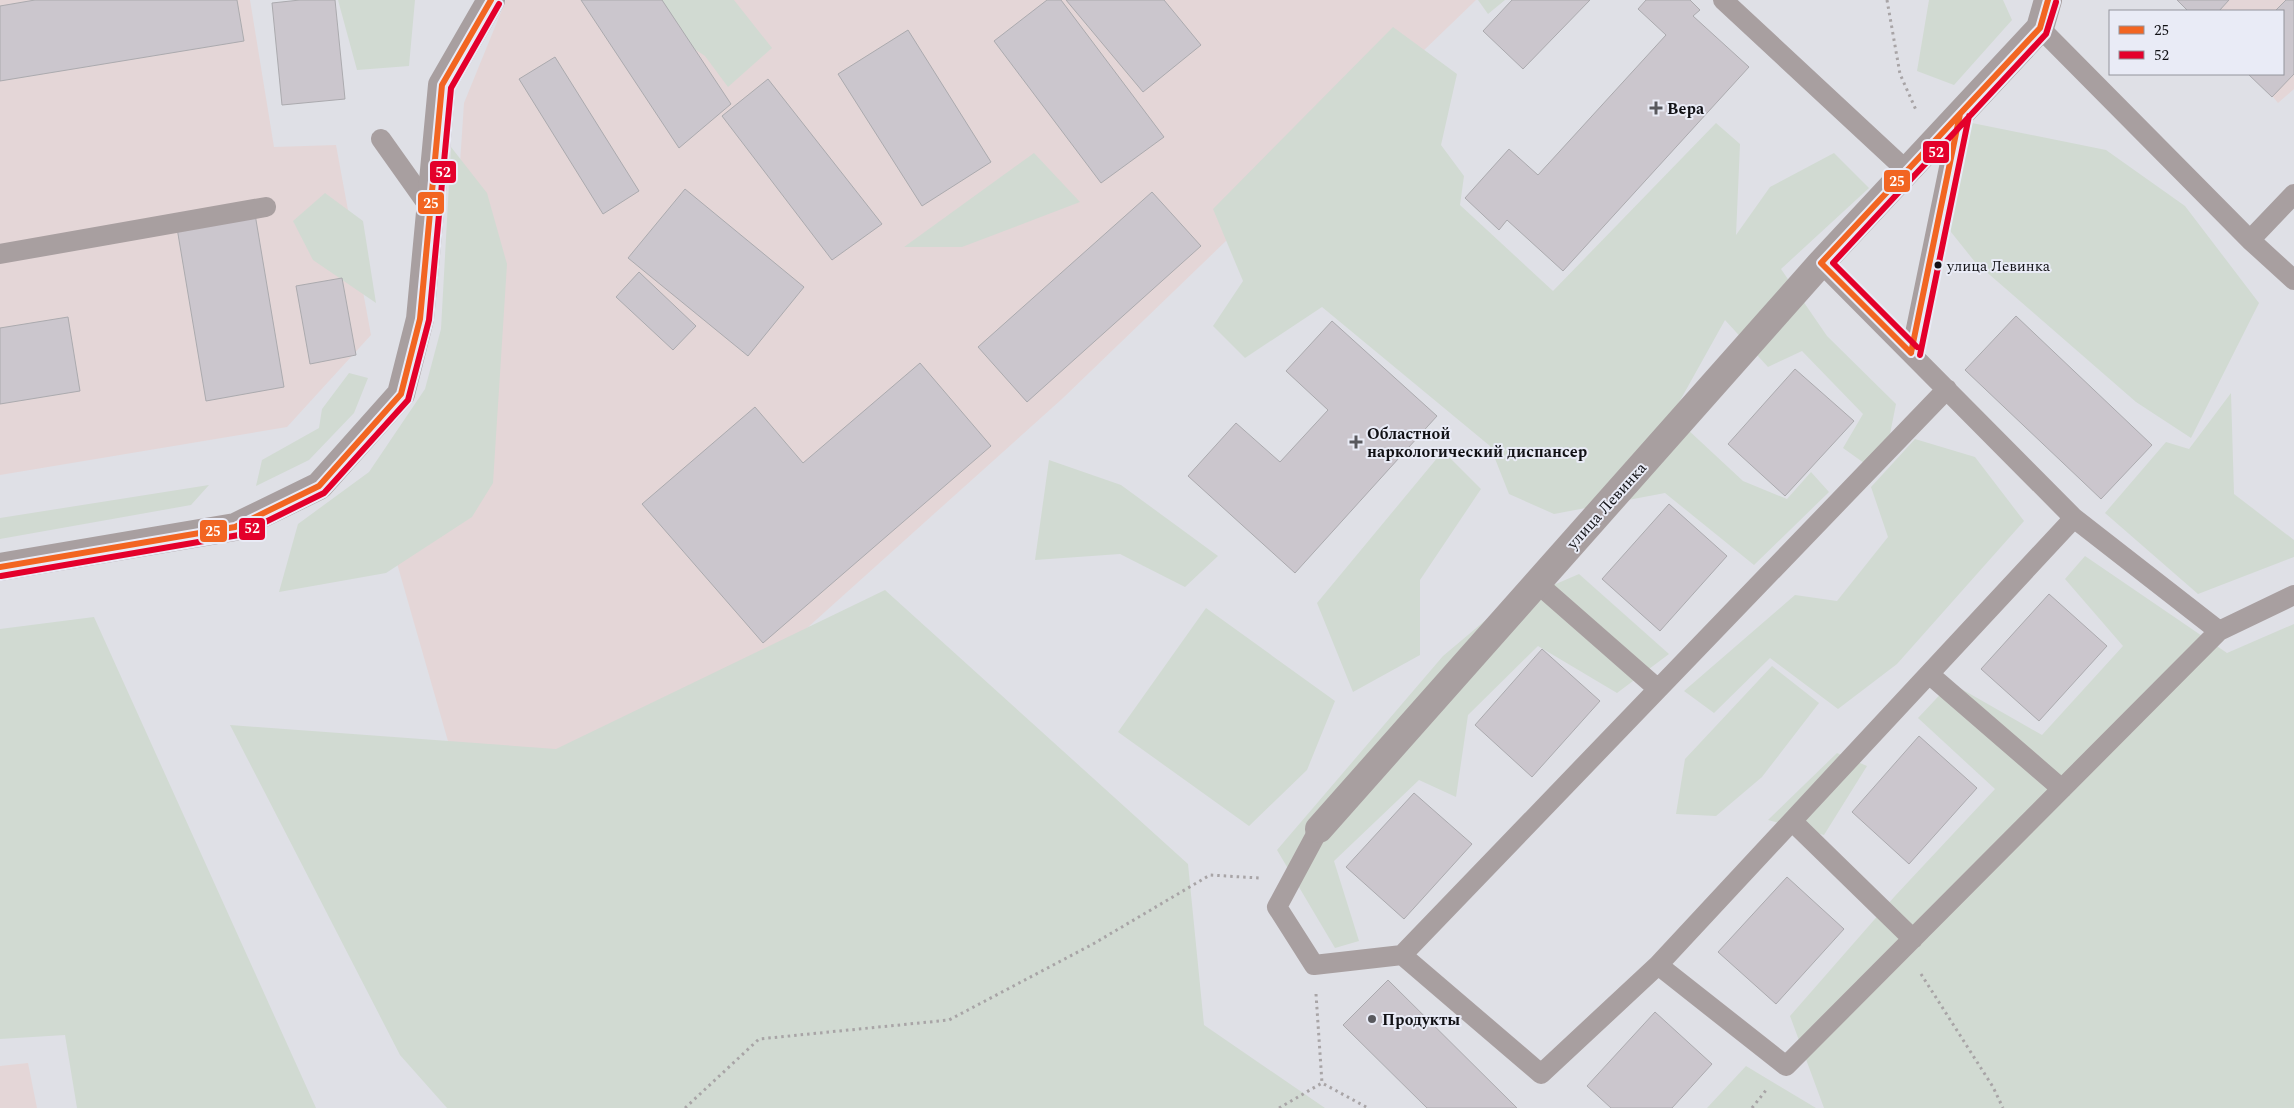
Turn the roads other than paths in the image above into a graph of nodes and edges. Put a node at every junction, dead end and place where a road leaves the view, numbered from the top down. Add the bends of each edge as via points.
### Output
1 (491, 0) edge
2 (1723, 0) edge
3 (2048, 0) edge
4 (2040, 28) junction
5 (1960, 114) junction
6 (381, 139) dead end
7 (1907, 171) junction
8 (2294, 194) edge
9 (266, 207) dead end
10 (430, 208) junction
11 (2250, 240) junction
12 (0, 254) edge
13 (1821, 263) junction
14 (2294, 280) edge
15 (1911, 353) junction
16 (1947, 389) junction
17 (2074, 518) junction
18 (0, 566) edge
19 (1537, 583) junction
20 (2294, 595) edge
21 (2219, 631) junction
22 (1929, 674) junction
23 (1658, 690) junction
24 (2062, 789) junction
25 (1792, 821) junction
26 (1319, 829) joint
27 (1908, 943) junction
28 (1402, 955) junction
29 (1658, 965) junction

1 - 10 street via 442,85
2 - 7 lane
3 - 4 street, улица Левинка
4 - 5 street, улица Левинка
4 - 11 lane
5 - 7 street, улица Левинка
5 - 15 lane
6 - 10 lane
7 - 13 street, улица Левинка
8 - 11 lane
9 - 12 lane
10 - 18 street via 420,319 401,394 319,486 235,527
11 - 14 lane
13 - 15 lane
13 - 19 street, улица Левинка
15 - 16 lane
16 - 17 lane
16 - 23 lane
17 - 21 lane
17 - 22 lane
19 - 23 lane
19 - 26 street, улица Левинка
20 - 21 lane
21 - 24 lane
22 - 24 lane
22 - 25 lane
23 - 28 lane
24 - 27 lane
25 - 27 lane
25 - 29 lane
26 - 28 lane via 1278,907 1314,965
27 - 29 lane via 1786,1066
28 - 29 lane via 1541,1074

